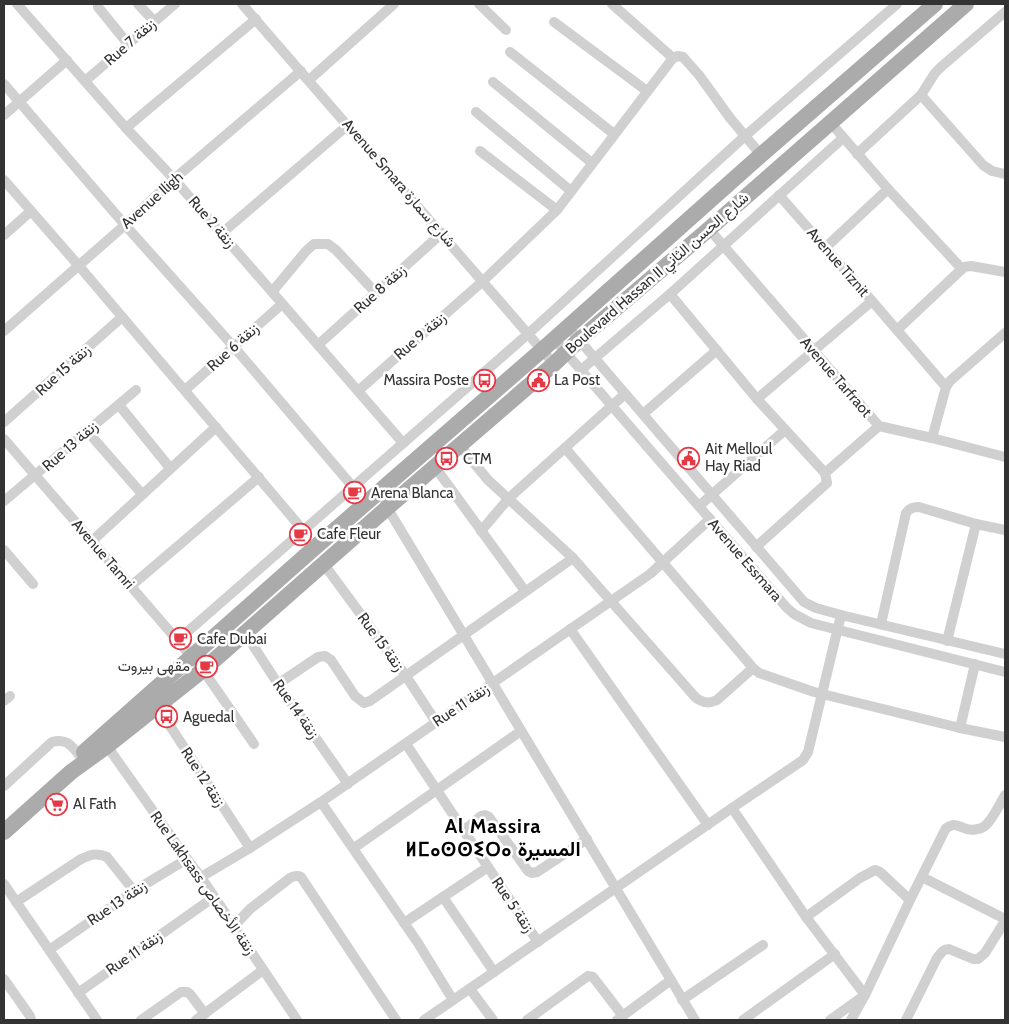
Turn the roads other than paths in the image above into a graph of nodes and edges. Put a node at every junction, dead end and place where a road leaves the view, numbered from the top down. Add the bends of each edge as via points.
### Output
1 (17, 4) edge
2 (98, 4) edge
3 (138, 4) edge
4 (175, 4) edge
5 (242, 4) edge
6 (394, 4) edge
7 (479, 4) edge
8 (612, 4) edge
9 (897, 4) edge
10 (934, 4) edge
11 (966, 4) edge
12 (1004, 15) edge
13 (256, 19) junction
14 (154, 21) junction
15 (554, 22) dead end
16 (506, 30) dead end
17 (128, 44) junction
18 (510, 52) dead end
19 (673, 58) junction
20 (67, 60) junction
21 (301, 71) junction
22 (309, 80) junction
23 (85, 81) junction
24 (493, 82) dead end
25 (4, 84) edge
26 (647, 91) junction
27 (922, 95) junction
28 (20, 102) junction
29 (476, 112) dead end
30 (4, 115) edge
31 (830, 122) junction
32 (348, 125) junction
33 (126, 128) junction
34 (614, 134) junction
35 (745, 136) junction
36 (843, 138) junction
37 (480, 151) dead end
38 (857, 154) junction
39 (761, 155) junction
40 (592, 163) junction
41 (1005, 174) edge
42 (174, 179) junction
43 (4, 180) edge
44 (888, 189) junction
45 (572, 190) junction
46 (779, 195) junction
47 (557, 210) junction
48 (31, 211) junction
49 (125, 225) junction
50 (709, 229) junction
51 (222, 233) junction
52 (442, 233) junction
53 (4, 235) edge
54 (723, 246) junction
55 (825, 248) junction
56 (79, 266) junction
57 (962, 269) junction
58 (1005, 272) edge
59 (483, 282) junction
60 (272, 292) junction
61 (376, 293) junction
62 (670, 294) junction
63 (872, 301) junction
64 (282, 304) junction
65 (122, 317) junction
66 (568, 327) junction
67 (897, 330) junction
68 (4, 331) edge
69 (1005, 333) edge
70 (528, 334) junction
71 (554, 339) junction
72 (579, 340) junction
73 (318, 345) junction
74 (234, 347) junction
75 (542, 350) junction
76 (717, 350) junction
77 (814, 351) junction
78 (566, 352) junction
79 (595, 358) junction
80 (554, 364) junction
81 (581, 370) junction
82 (946, 387) junction
83 (136, 390) dead end
84 (185, 390) junction
85 (358, 391) junction
86 (625, 394) junction
87 (757, 399) junction
88 (119, 405) junction
89 (612, 406) junction
90 (643, 414) junction
91 (4, 422) edge
92 (879, 426) junction
93 (216, 427) junction
94 (786, 430) junction
95 (87, 431) junction
96 (932, 438) junction
97 (4, 439) edge
98 (403, 443) junction
99 (460, 446) junction
100 (564, 448) junction
101 (1005, 457) edge
102 (435, 467) junction
103 (170, 468) junction
104 (825, 473) junction
105 (35, 476) junction
106 (259, 477) junction
107 (353, 487) junction
108 (378, 492) junction
109 (142, 494) junction
110 (712, 495) junction
111 (509, 498) junction
112 (4, 501) edge
113 (699, 506) junction
114 (387, 508) junction
115 (359, 509) junction
116 (710, 519) junction
117 (370, 522) junction
118 (976, 524) junction
119 (303, 530) junction
120 (1005, 530) edge
121 (481, 531) junction
122 (92, 541) junction
123 (756, 547) junction
124 (4, 550) edge
125 (573, 558) junction
126 (663, 562) junction
127 (323, 564) junction
128 (33, 584) dead end
129 (131, 586) junction
130 (525, 591) junction
131 (611, 601) junction
132 (841, 615) junction
133 (881, 624) junction
134 (570, 629) junction
135 (838, 630) junction
136 (245, 634) junction
137 (463, 635) junction
138 (178, 640) junction
139 (947, 641) junction
140 (1005, 654) edge
141 (191, 656) junction
142 (975, 664) junction
143 (754, 668) junction
144 (203, 670) junction
145 (1005, 672) edge
146 (406, 676) junction
147 (278, 684) junction
148 (492, 684) junction
149 (822, 694) junction
150 (156, 706) junction
151 (436, 722) junction
152 (960, 728) junction
153 (521, 732) junction
154 (1005, 737) edge
155 (254, 744) dead end
156 (406, 744) junction
157 (107, 746) junction
158 (80, 756) junction
159 (348, 784) junction
160 (4, 786) edge
161 (436, 790) junction
162 (1005, 795) edge
163 (321, 802) junction
164 (732, 808) junction
165 (4, 822) edge
166 (708, 825) junction
167 (463, 831) junction
168 (4, 832) edge
169 (587, 839) junction
170 (250, 848) junction
171 (354, 848) junction
172 (187, 859) junction
173 (488, 867) junction
174 (201, 877) junction
175 (922, 878) junction
176 (4, 884) edge
177 (616, 888) junction
178 (134, 891) junction
179 (214, 897) junction
180 (443, 897) junction
181 (910, 900) junction
182 (16, 902) junction
183 (806, 917) junction
184 (1005, 920) edge
185 (404, 923) junction
186 (234, 926) junction
187 (538, 942) junction
188 (763, 945) dead end
189 (49, 950) junction
190 (835, 954) junction
191 (263, 970) junction
192 (494, 972) junction
193 (4, 979) edge
194 (671, 980) junction
195 (470, 989) junction
196 (78, 993) junction
197 (865, 995) junction
198 (454, 1000) junction
199 (682, 1000) junction
200 (205, 1014) junction
201 (620, 1018) edge
202 (31, 1020) edge
203 (97, 1020) edge
204 (141, 1020) edge
205 (196, 1020) edge
206 (297, 1020) edge
207 (396, 1020) edge
208 (424, 1020) edge
209 (493, 1020) edge
210 (527, 1020) edge
211 (695, 1020) edge
212 (743, 1020) edge
213 (830, 1020) edge
214 (851, 1020) edge
215 (906, 1020) edge

1 - 20 street, Rue 2 زنقة
2 - 17 street
3 - 14 street
4 - 14 street, Rue 7 زنقة
5 - 13 street, Avenue Smara شارع سمارة
6 - 22 street
7 - 16 street
8 - 19 street
9 - 35 street
10 - 39 main road, Boulevard Hassan II شارع الحسن الثاني
11 - 31 main road, Boulevard Hassan II شارع الحسن الثاني
12 - 27 street via 941,67
13 - 21 street, Avenue Smara شارع سمارة
13 - 33 street
14 - 17 street, Rue 7 زنقة
15 - 26 street
17 - 23 street, Rue 7 زنقة
18 - 34 street
19 - 26 street, Rue 9 زنقة
19 - 35 street via 683,57
20 - 23 street, Rue 2 زنقة
20 - 28 street
21 - 22 street, Avenue Smara شارع سمارة
21 - 42 street, Avenue Iligh
22 - 32 street, Avenue Smara شارع سمارة
23 - 33 street, Rue 2 زنقة
24 - 40 street
25 - 28 street
26 - 34 street, Rue 9 زنقة
27 - 38 street
27 - 41 street via 983,165
28 - 30 street
28 - 49 street
29 - 45 street
31 - 36 street
31 - 50 main road, Boulevard Hassan II شارع الحسن الثاني
32 - 51 street
32 - 52 street, Avenue Smara شارع سمارة
33 - 42 street, Rue 2 زنقة
34 - 40 street, Rue 9 زنقة
35 - 39 street
35 - 70 street
36 - 38 street
36 - 46 street
37 - 47 street
38 - 44 street
39 - 66 main road, Boulevard Hassan II شارع الحسن الثاني
40 - 45 street, Rue 9 زنقة
42 - 49 street, Avenue Iligh
42 - 51 street, Rue 2 زنقة
43 - 48 street
44 - 55 street
44 - 57 street
45 - 47 street, Rue 9 زنقة
46 - 54 street
46 - 55 street, Avenue Tiznit
47 - 59 street, Rue 9 زنقة
48 - 53 street
48 - 56 street
49 - 56 street, Avenue Iligh
49 - 74 street
50 - 54 street, Avenue Tarfraot
50 - 72 main road, Boulevard Hassan II شارع الحسن الثاني
51 - 60 street, Rue 2 زنقة
52 - 59 street, Avenue Smara شارع سمارة
52 - 61 street, Rue 8 زنقة
54 - 62 street
54 - 77 street, Avenue Tarfraot
55 - 63 street, Avenue Tiznit
56 - 65 street
56 - 68 street, Avenue Iligh
57 - 58 street via 971,266
57 - 67 street
59 - 70 street, Avenue Smara شارع سمارة
59 - 85 street, Rue 9 زنقة
60 - 61 street via 314,244 328,244
60 - 64 street, Rue 2 زنقة
61 - 73 street, Rue 8 زنقة
62 - 76 street
62 - 79 street
63 - 67 street, Avenue Tiznit
63 - 77 street
64 - 73 street, Rue 2 زنقة
64 - 74 street, Rue 6 زنقة
65 - 84 street
65 - 91 street, Rue 15 زنقة
66 - 71 main road, Boulevard Hassan II شارع الحسن الثاني
66 - 72 street, Avenue Essmara
67 - 82 street, Avenue Tiznit
69 - 82 street
70 - 75 street, Avenue Smara شارع سمارة
70 - 98 street
71 - 75 main road, Boulevard Hassan II شارع الحسن الثاني
71 - 78 street, Avenue Essmara
72 - 78 main road, Boulevard Hassan II شارع الحسن الثاني
72 - 79 street, Avenue Essmara
73 - 85 street, Rue 2 زنقة
74 - 84 street, Rue 6 زنقة
74 - 107 street
75 - 80 street, Avenue Smara شارع سمارة
75 - 108 main road, Boulevard Hassan II شارع الحسن الثاني
76 - 87 street
76 - 90 street
77 - 87 street
77 - 92 street, Avenue Tarfraot
78 - 80 main road, Boulevard Hassan II شارع الحسن الثاني
78 - 81 street, Avenue Essmara
79 - 81 street
79 - 86 street, Avenue Essmara
80 - 99 main road, Boulevard Hassan II شارع الحسن الثاني
81 - 89 street, Avenue Essmara
82 - 96 street
83 - 88 street, Rue 13 زنقة
84 - 93 street
85 - 98 street, Rue 2 زنقة
86 - 89 street
86 - 90 street, Avenue Essmara
87 - 94 street
88 - 95 street, Rue 13 زنقة
88 - 103 street
89 - 100 street
89 - 113 street, Avenue Essmara
90 - 110 street, Avenue Essmara
92 - 96 street, Avenue Tarfraot
92 - 104 street
93 - 103 street
93 - 106 street
94 - 104 street
94 - 110 street
95 - 105 street, Rue 13 زنقة
95 - 109 street
96 - 101 street, Avenue Tarfraot
97 - 105 street, Avenue Tamri
98 - 107 street
99 - 102 main road, Boulevard Hassan II شارع الحسن الثاني
99 - 111 street via 488,480
100 - 111 street
100 - 126 street
102 - 114 main road, Boulevard Hassan II شارع الحسن الثاني
102 - 121 street
103 - 109 street
104 - 123 street via 827,483
105 - 112 street, Rue 13 زنقة
105 - 122 street, Avenue Tamri
106 - 119 street
106 - 129 street
107 - 119 street
108 - 114 street
108 - 115 main road, Boulevard Hassan II شارع الحسن الثاني
109 - 122 street
110 - 113 street
110 - 123 street, Avenue Essmara
111 - 121 street
111 - 125 street
113 - 116 street, Avenue Essmara
114 - 117 main road, Boulevard Hassan II شارع الحسن الثاني
114 - 137 street
115 - 117 main road
115 - 141 main road, Boulevard Hassan II شارع الحسن الثاني
116 - 126 street, Rue 11 زنقة
116 - 135 street, Avenue Essmara via 787,608 811,623
117 - 127 main road, Boulevard Hassan II شارع الحسن الثاني
118 - 120 street
118 - 133 street via 919,507 913,507 906,513
118 - 139 street
119 - 138 street
121 - 130 street
122 - 129 street, Avenue Tamri
123 - 132 street, Avenue Essmara via 804,602
124 - 128 street
125 - 130 street
125 - 131 street
126 - 131 street, Rue 11 زنقة
126 - 143 street
127 - 136 main road, Boulevard Hassan II شارع الحسن الثاني
127 - 146 street, Rue 15 زنقة
129 - 138 street, Avenue Tamri
130 - 137 street
131 - 134 street, Rue 11 زنقة
131 - 143 street via 696,698 704,703 717,700
132 - 133 street, Avenue Essmara
132 - 135 street
133 - 139 street, Avenue Essmara
134 - 148 street, Rue 11 زنقة
134 - 166 street
135 - 142 street, Avenue Essmara
135 - 149 street
136 - 144 main road, Boulevard Hassan II شارع الحسن الثاني
136 - 147 street, Rue 14 زنقة
137 - 146 street
137 - 148 street
138 - 141 street, Avenue Tamri
139 - 140 street, Avenue Essmara
141 - 144 street, Avenue Tamri
141 - 158 main road, Boulevard Hassan II شارع الحسن الثاني
142 - 145 street, Avenue Essmara
142 - 152 street
143 - 149 street via 766,676
144 - 150 main road, Boulevard Hassan II شارع الحسن الثاني
144 - 155 street
146 - 147 street via 364,703 355,696 331,660 322,656
146 - 151 street, Rue 15 زنقة
147 - 159 street, Rue 14 زنقة
148 - 151 street, Rue 11 زنقة
148 - 153 street
149 - 152 street
149 - 164 street via 808,752 803,760
150 - 157 main road, Boulevard Hassan II شارع الحسن الثاني
150 - 170 street, Rue 12 زنقة
151 - 156 street, Rue 11 زنقة
152 - 154 street
153 - 161 street
153 - 169 street
156 - 159 street, Rue 11 زنقة
156 - 161 street, Rue 5 زنقة
157 - 168 main road, Boulevard Hassan II شارع الحسن الثاني via 71,772
157 - 172 street, Rue Lakhsass زنقة الأخصاص
158 - 160 street via 62,741 52,742
158 - 165 main road, Boulevard Hassan II شارع الحسن الثاني
159 - 163 street, Rue 11 زنقة
161 - 167 street, Rue 5 زنقة
161 - 171 street
162 - 175 street via 985,826 966,829 952,825 946,828
163 - 170 street, Rue 11 زنقة
163 - 171 street
164 - 166 street
164 - 183 street
166 - 177 street
167 - 169 street via 481,816 489,817 532,873
167 - 173 street, Rue 5 زنقة
169 - 177 street
170 - 174 street, Rue 11 زنقة
171 - 185 street
172 - 174 street, Rue Lakhsass زنقة الأخصاص
172 - 178 street, Rue 13 زنقة
173 - 180 street
173 - 187 street, Rue 5 زنقة
174 - 179 street, Rue Lakhsass زنقة الأخصاص
175 - 181 street
175 - 184 street
176 - 182 street
177 - 187 street
177 - 194 street
178 - 182 street via 107,857 96,854 81,859
178 - 189 street, Rue 13 زنقة
179 - 186 street, Rue Lakhsass زنقة الأخصاص
179 - 196 street, Rue 11 زنقة
180 - 185 street
180 - 192 street
181 - 183 street via 875,870
181 - 197 street
182 - 189 street
183 - 190 street
184 - 215 street via 978,959 973,960 950,949 941,952
185 - 198 street
186 - 191 street, Rue Lakhsass زنقة الأخصاص
186 - 207 street via 290,878 301,877
187 - 192 street
188 - 199 street
189 - 196 street
190 - 197 street
190 - 212 street
191 - 200 street
191 - 206 street, Rue Lakhsass زنقة الأخصاص
192 - 195 street
193 - 202 street
194 - 199 street
194 - 201 street
195 - 198 street
195 - 209 street
196 - 203 street
197 - 213 street
197 - 214 street
198 - 208 street
199 - 211 street
200 - 204 street via 190,994 181,992
200 - 205 street
201 - 210 street via 593,977 588,976

